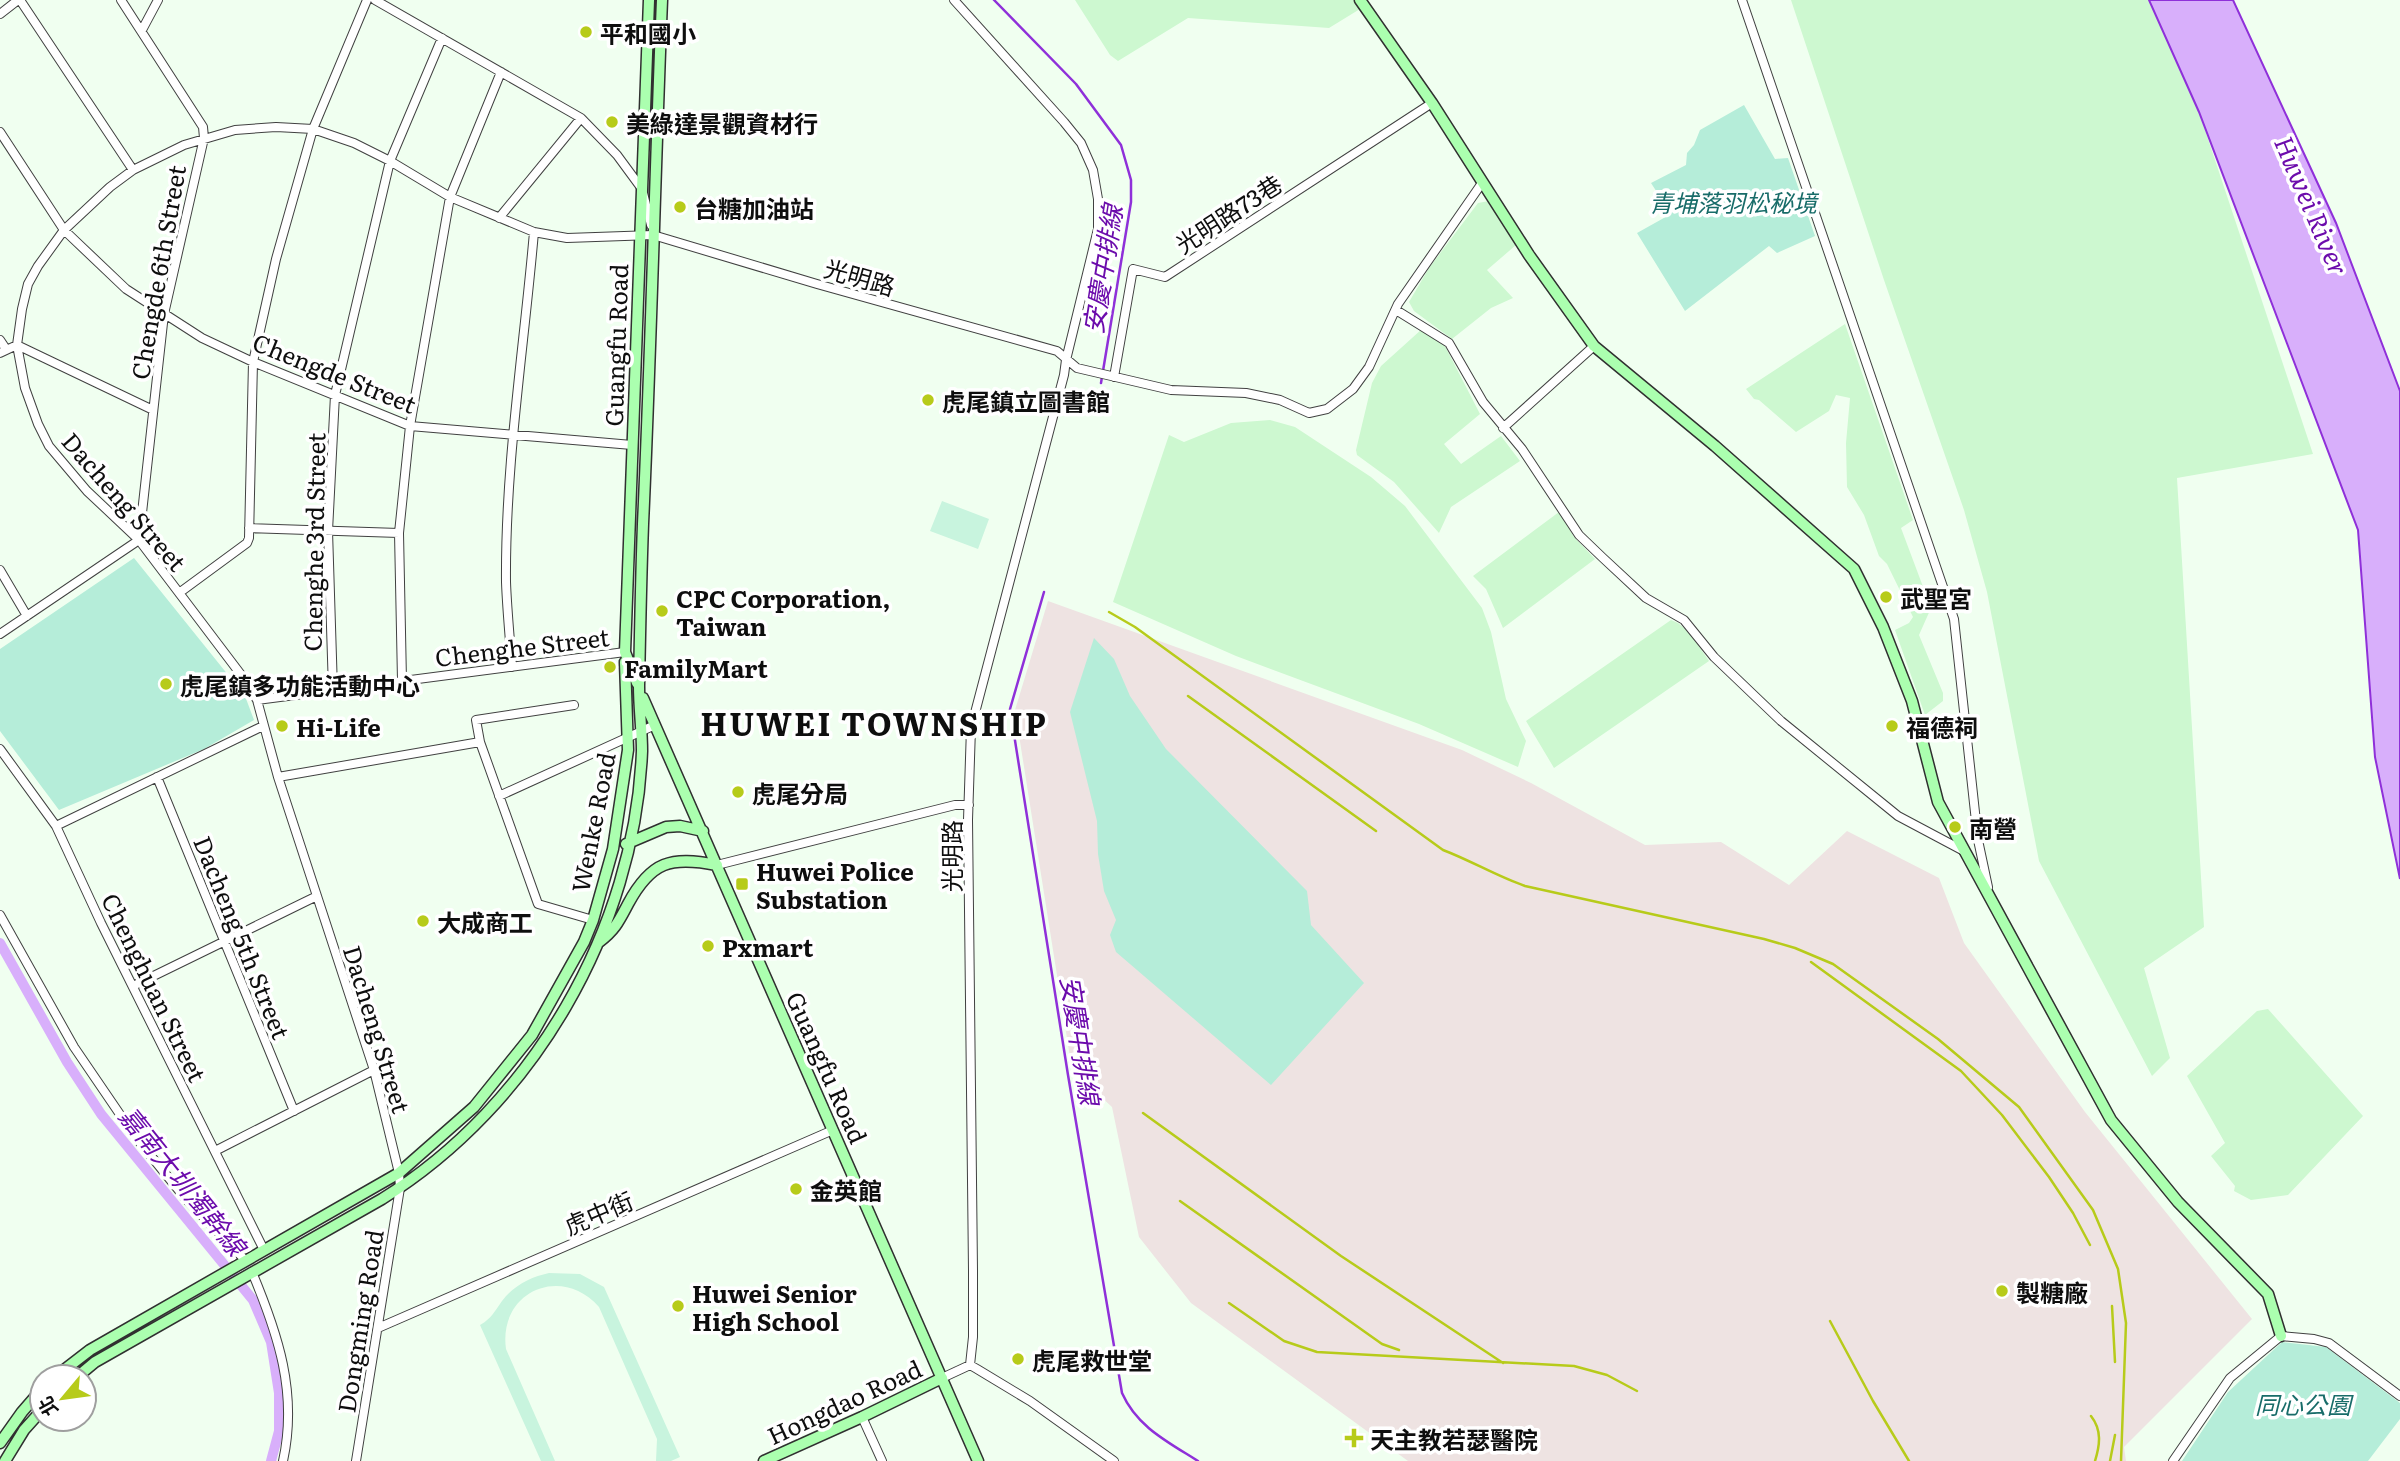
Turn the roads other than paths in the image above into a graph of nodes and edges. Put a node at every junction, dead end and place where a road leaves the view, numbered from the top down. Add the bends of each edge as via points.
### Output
1 (19, 0) edge
2 (121, 0) edge
3 (158, 0) edge
4 (367, 0) edge
5 (375, 0) edge
6 (649, 0) edge
7 (662, 0) edge
8 (954, 0) edge
9 (1360, 0) edge
10 (1742, 0) edge
11 (0, 14) edge
12 (142, 30) junction
13 (442, 38) junction
14 (501, 72) junction
15 (1432, 103) junction
16 (581, 118) junction
17 (313, 129) junction
18 (0, 132) edge
19 (204, 138) junction
20 (390, 161) junction
21 (133, 170) junction
22 (1482, 183) junction
23 (642, 189) junction
24 (450, 197) junction
25 (499, 218) junction
26 (64, 230) junction
27 (534, 232) junction
28 (653, 235) junction
29 (641, 236) junction
30 (1396, 310) junction
31 (164, 314) junction
32 (0, 340) edge
33 (17, 345) junction
34 (1594, 346) junction
35 (3, 351) edge
36 (1066, 360) junction
37 (253, 362) junction
38 (1114, 377) junction
39 (335, 395) junction
40 (153, 410) junction
41 (410, 426) junction
42 (1503, 428) junction
43 (514, 436) junction
44 (632, 445) junction
45 (249, 528) junction
46 (328, 531) junction
47 (399, 533) junction
48 (139, 540) junction
49 (0, 570) edge
50 (179, 593) junction
51 (27, 616) junction
52 (0, 634) edge
53 (625, 652) junction
54 (512, 667) junction
55 (402, 681) junction
56 (639, 689) junction
57 (332, 690) junction
58 (257, 700) junction
59 (574, 705) dead end
60 (655, 725) junction
61 (264, 726) junction
62 (641, 731) junction
63 (629, 737) junction
64 (480, 742) junction
65 (0, 749) edge
66 (157, 777) junction
67 (278, 777) junction
68 (499, 796) junction
69 (969, 805) junction
70 (56, 827) junction
71 (703, 831) junction
72 (630, 843) junction
73 (614, 849) junction
74 (1962, 850) junction
75 (717, 865) junction
76 (317, 896) junction
77 (1990, 900) junction
78 (0, 915) edge
79 (593, 920) junction
80 (225, 941) junction
81 (599, 942) junction
82 (133, 986) junction
83 (374, 1070) junction
84 (294, 1111) junction
85 (833, 1130) junction
86 (215, 1151) junction
87 (399, 1172) junction
88 (400, 1188) junction
89 (264, 1250) junction
90 (246, 1261) junction
91 (252, 1272) junction
92 (377, 1328) junction
93 (2281, 1336) junction
94 (73, 1363) edge
95 (94, 1363) edge
96 (970, 1365) junction
97 (942, 1378) junction
98 (2400, 1396) edge
99 (28, 1405) edge
100 (862, 1417) junction
101 (28, 1426) edge
102 (0, 1443) edge
103 (785, 1457) edge
104 (5, 1461) edge
105 (282, 1461) edge
106 (356, 1461) edge
107 (764, 1461) edge
108 (882, 1461) edge
109 (978, 1461) edge
110 (1114, 1461) edge
111 (2174, 1461) edge

1 - 11 street
1 - 21 street
2 - 12 street
3 - 12 street
4 - 17 street
5 - 13 street
6 - 23 main road, Guangfu Road
7 - 28 main road, Guangfu Road
8 - 36 street, 光明路 via 1064,122 1081,143 1093,170 1098,229
9 - 15 main road
10 - 77 street via 1954,619 1978,840
12 - 19 street via 203,127
13 - 14 street
13 - 20 street, Chenghe 3rd Street
14 - 16 street
14 - 24 street
15 - 22 main road
15 - 38 street, 光明路73巷 via 1165,277 1133,269
16 - 23 street
16 - 25 street
17 - 19 street, Dacheng Street via 235,130
17 - 20 street, Dacheng Street
17 - 37 street
18 - 26 street, Chengde Street
19 - 21 street, Dacheng Street
19 - 31 street, Chengde 6th Street
20 - 24 street, Dacheng Street
20 - 39 street, Chenghe 3rd Street
21 - 26 street, Dacheng Street
22 - 30 street
22 - 34 main road
23 - 28 street
23 - 29 main road, Guangfu Road
24 - 25 street, Dacheng Street
24 - 41 street
25 - 27 street, Dacheng Street
26 - 31 street, Chengde Street via 126,289
26 - 33 street, Dacheng Street via 28,284
27 - 29 street, Dacheng Street via 567,238
27 - 43 street
28 - 29 street, 光明路
28 - 36 street, 光明路 via 1057,351
28 - 56 main road, Guangfu Road
29 - 44 main road, Guangfu Road
30 - 38 street via 1369,367 1353,389 1327,410 1309,413 1280,400 1246,393 1171,390
30 - 42 street via 1449,342
31 - 37 street, Chengde Street
31 - 40 street, Chengde 6th Street
32 - 35 street
33 - 35 street
33 - 40 street
33 - 48 street, Dacheng Street via 25,388 49,446 87,491
34 - 42 street
34 - 74 main road via 1854,569 1912,701 1938,802
36 - 38 street via 1077,368
36 - 69 street, 光明路 via 971,728
37 - 39 street, Chengde Street
37 - 45 street
39 - 41 street, Chengde Street
39 - 46 street, Chenghe 3rd Street
40 - 48 street, Chengde 6th Street
41 - 43 street, Chengde Street
41 - 47 street
42 - 74 street via 1579,535 1646,598 1684,620 1714,657 1781,721 1898,816
43 - 44 street, Chengde Street
43 - 54 street via 506,585
44 - 53 main road, Guangfu Road
45 - 46 street
45 - 50 street via 247,543
46 - 47 street
46 - 57 street, Chenghe 3rd Street
47 - 55 street
48 - 50 street, Dacheng Street
48 - 51 street
49 - 51 street
50 - 58 street, Dacheng Street
51 - 52 street
53 - 54 street, Chenghe Street
53 - 56 main road, Guangfu Road
53 - 63 main road, Wenke Road
54 - 55 street, Chenghe Street
55 - 57 street, Chenghe Street
56 - 60 main road, Guangfu Road
56 - 62 main road, Wenke Road
57 - 58 street, Chenghe Street
58 - 61 street, Dacheng Street
59 - 64 street via 476,720
60 - 62 street
60 - 71 main road, Guangfu Road
61 - 66 street
61 - 67 street, Dacheng Street
62 - 63 street
62 - 72 main road, Wenke Road
63 - 68 street
63 - 73 main road, Wenke Road
64 - 67 street
64 - 68 street
65 - 70 street, Chenghuan Street
66 - 70 street
66 - 80 street, Dacheng 5th Street
67 - 76 street, Dacheng Street
68 - 79 street via 538,904
69 - 75 street
69 - 96 street, 光明路
70 - 82 street, Chenghuan Street
71 - 72 main road via 666,827
71 - 75 main road, Guangfu Road
72 - 73 main road
72 - 81 main road, Wenke Road
73 - 79 main road, Wenke Road
74 - 77 main road
75 - 81 main road via 688,859 652,871 636,888 613,931
75 - 85 main road, Guangfu Road
76 - 80 street
76 - 83 street, Dacheng Street
77 - 93 main road via 2110,1120 2178,1202 2268,1294
78 - 90 street via 74,1047 134,1135 185,1198
79 - 87 main road, Wenke Road via 532,1035 474,1107
80 - 82 street
80 - 84 street, Dacheng 5th Street
81 - 88 main road, Wenke Road via 526,1067 462,1137
82 - 86 street, Chenghuan Street
83 - 84 street
83 - 87 street, Dacheng Street
84 - 86 street
85 - 92 street, 虎中街
85 - 97 main road, Guangfu Road
86 - 89 street, Chenghuan Street
87 - 88 street, Dacheng Street
87 - 89 main road, Wenke Road
88 - 91 main road, Wenke Road
88 - 92 street, Dongming Road
89 - 90 main road, Wenke Road
90 - 94 main road, Wenke Road
91 - 95 main road, Wenke Road
91 - 105 street via 285,1363 289,1409
92 - 106 street, Dongming Road
93 - 98 street via 2329,1343
93 - 111 street via 2230,1378
96 - 97 street
96 - 110 street
97 - 100 main road, Hongdao Road
97 - 109 main road, Guangfu Road
99 - 102 main road
100 - 103 main road, Hongdao Road
100 - 108 street
101 - 104 main road
103 - 107 main road, Hongdao Road

